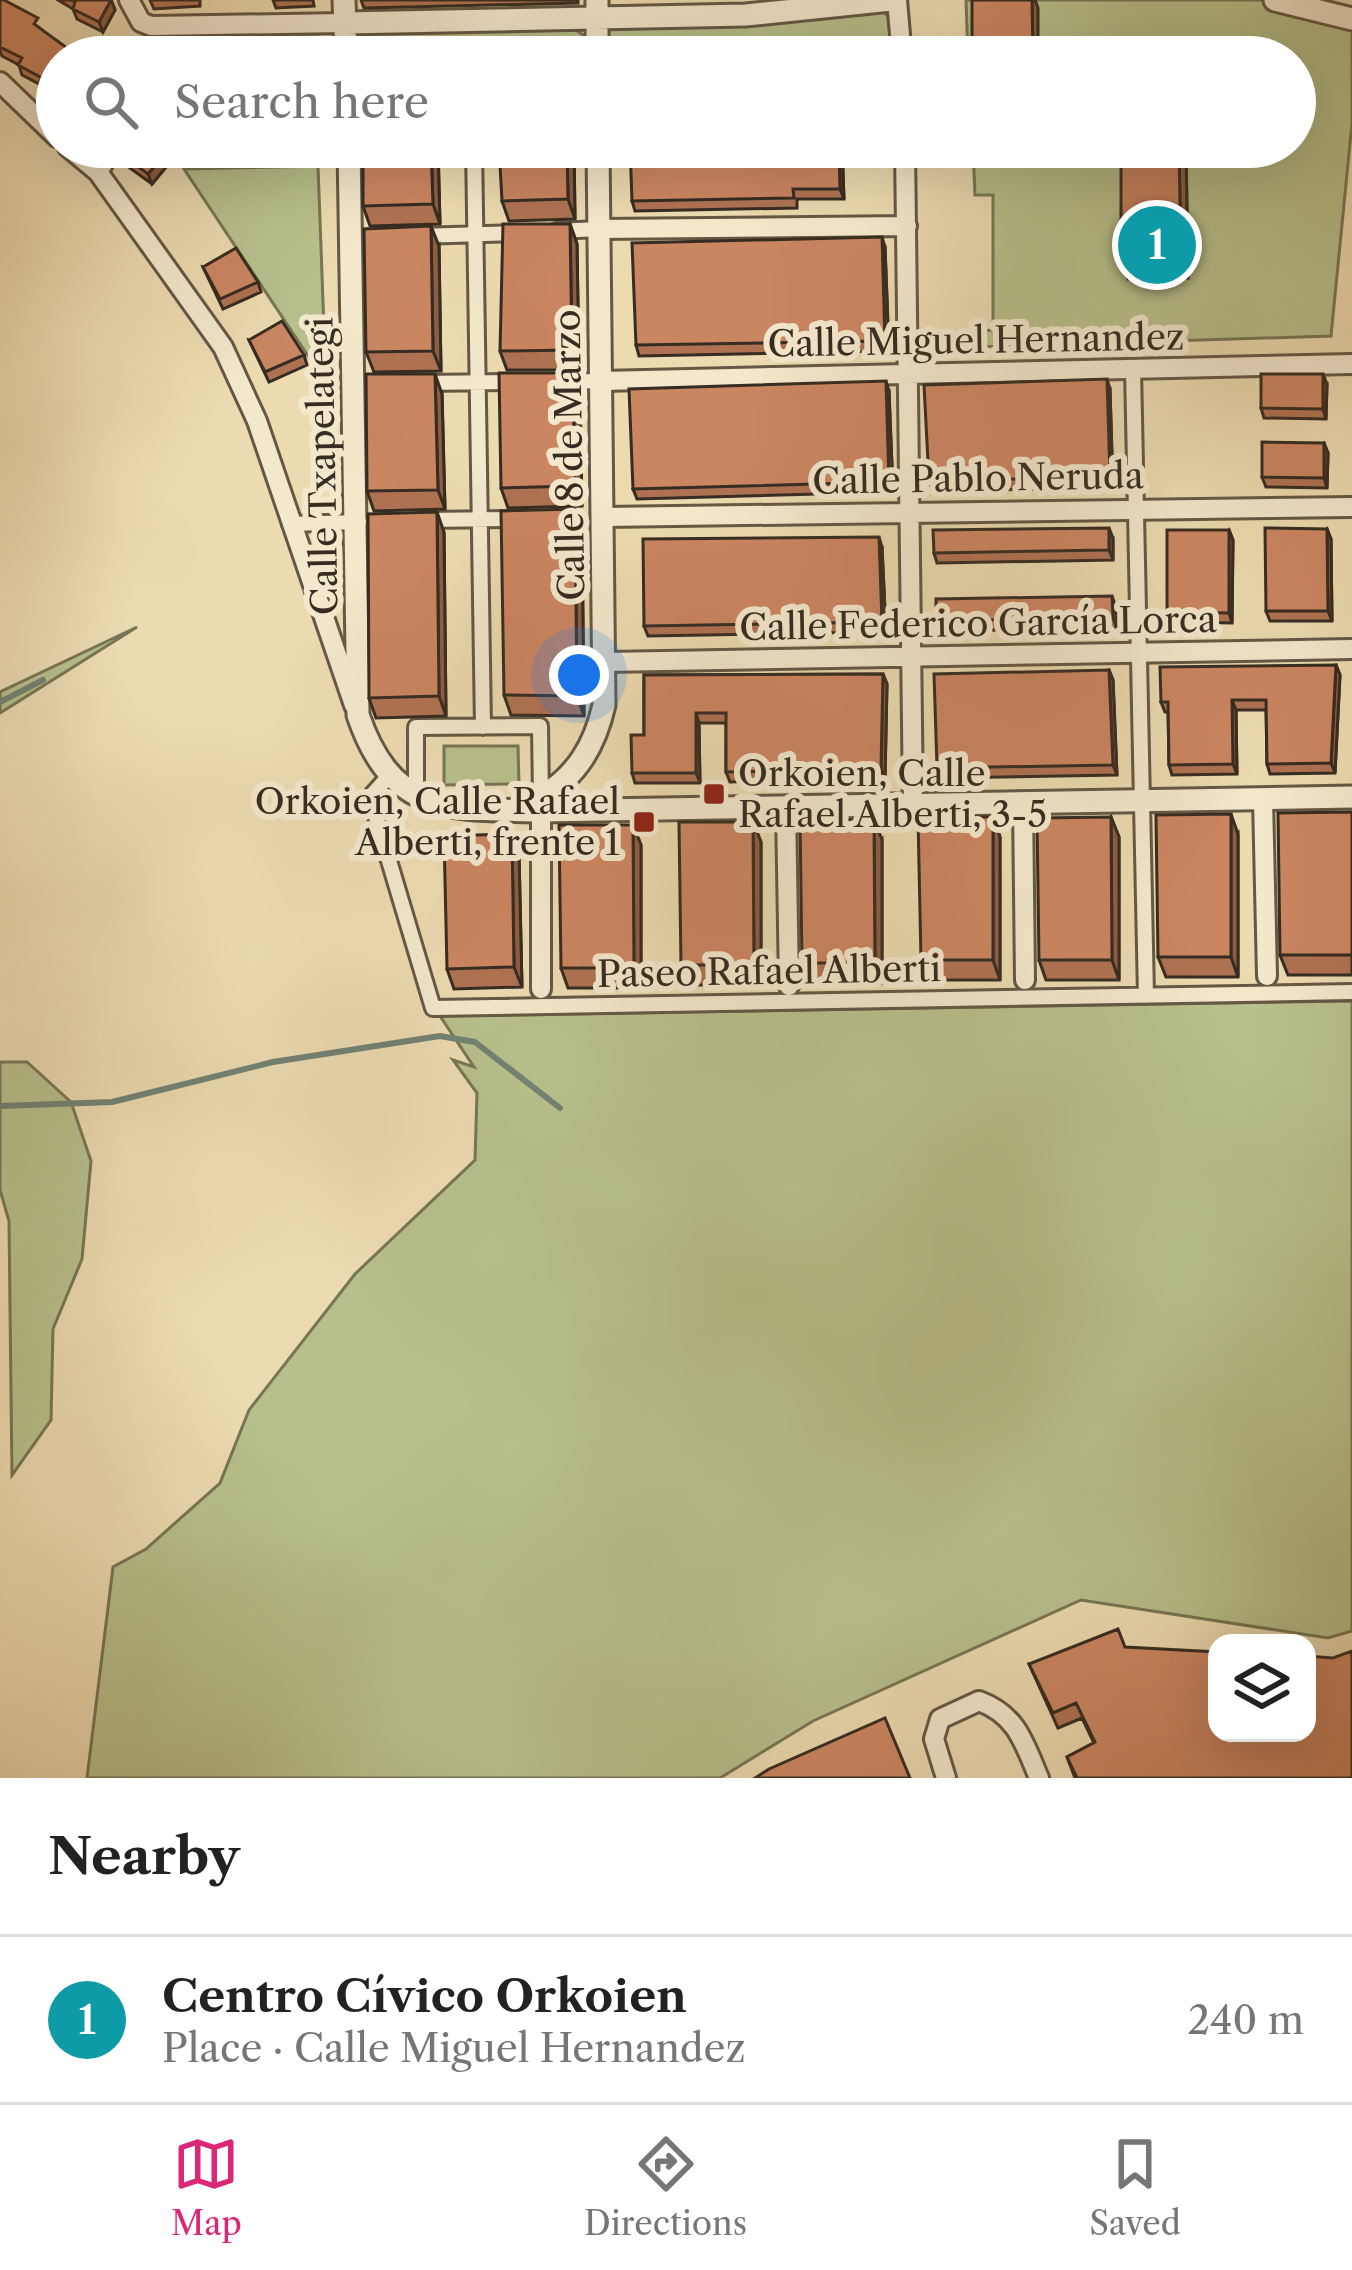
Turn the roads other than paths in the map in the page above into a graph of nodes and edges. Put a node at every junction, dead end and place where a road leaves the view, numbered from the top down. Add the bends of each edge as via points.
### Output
1 (129, 0) edge
2 (894, 0) edge
3 (1275, 0) edge
4 (597, 10) edge
5 (344, 11) edge
6 (1352, 19) edge
7 (899, 36) edge
8 (0, 82) edge
9 (36, 117) edge
10 (93, 168) edge
11 (100, 168) edge
12 (351, 168) edge
13 (474, 168) edge
14 (598, 168) edge
15 (906, 168) edge
16 (98, 172) junction
17 (907, 226) junction
18 (599, 229) junction
19 (476, 234) junction
20 (392, 237) edge
21 (1352, 364) edge
22 (1132, 369) junction
23 (908, 373) junction
24 (601, 381) junction
25 (478, 382) junction
26 (394, 383) edge
27 (1352, 507) edge
28 (1136, 509) junction
29 (910, 512) junction
30 (541, 518) edge
31 (593, 518) junction
32 (480, 519) junction
33 (396, 521) edge
34 (365, 522) junction
35 (290, 524) junction
36 (1352, 649) edge
37 (1138, 655) junction
38 (911, 658) junction
39 (606, 662) junction
40 (358, 715) junction
41 (483, 727) junction
42 (388, 777) junction
43 (416, 795) junction
44 (1352, 797) edge
45 (1262, 800) junction
46 (1141, 803) junction
47 (541, 804) junction
48 (1023, 804) junction
49 (913, 805) junction
50 (787, 808) junction
51 (1267, 976) dead end
52 (1025, 980) dead end
53 (789, 986) dead end
54 (542, 989) dead end
55 (1352, 992) edge
56 (1146, 996) junction
57 (946, 1778) edge
58 (1039, 1778) edge

1 - 5 street via 151,26
2 - 4 street via 746,15
2 - 7 street
3 - 6 street
4 - 5 street
8 - 9 street
10 - 16 street
11 - 16 street
12 - 34 street, Calle Txapelategi
13 - 19 street
14 - 18 street, Calle 8 de Marzo
15 - 17 street
16 - 35 street via 224,347
17 - 18 street
17 - 23 street
18 - 19 street
18 - 24 street, Calle 8 de Marzo
19 - 20 street
19 - 25 street
21 - 22 street, Calle Miguel Hernandez
22 - 23 street, Calle Miguel Hernandez
22 - 28 street
23 - 24 street, Calle Miguel Hernandez
23 - 29 street
24 - 25 street
24 - 31 street, Calle 8 de Marzo
25 - 26 street
25 - 32 street
27 - 28 street, Calle Pablo Neruda
28 - 29 street, Calle Pablo Neruda
28 - 37 street
29 - 31 street, Calle Pablo Neruda
29 - 38 street
30 - 32 street
31 - 39 street, Calle 8 de Marzo
32 - 33 street
32 - 41 street
34 - 35 street
34 - 40 street, Calle Txapelategi
35 - 40 street
36 - 37 street, Calle Federico García Lorca
37 - 38 street, Calle Federico García Lorca
37 - 46 street
38 - 39 street, Calle Federico García Lorca
38 - 49 street
39 - 47 street, Calle 8 de Marzo via 596,738
40 - 42 street, Calle Txapelategi
41 - 43 street via 416,728
41 - 47 street via 540,726
42 - 43 street
42 - 56 street, Paseo Rafael Alberti via 370,797 433,1008
43 - 47 street via 440,808
44 - 45 street
45 - 46 street
45 - 51 street
46 - 48 street
46 - 56 street
47 - 50 street
47 - 54 street
48 - 49 street
48 - 52 street
49 - 50 street
50 - 53 street
55 - 56 street, Paseo Rafael Alberti
57 - 58 street via 934,1739 940,1719 979,1701 1016,1726

